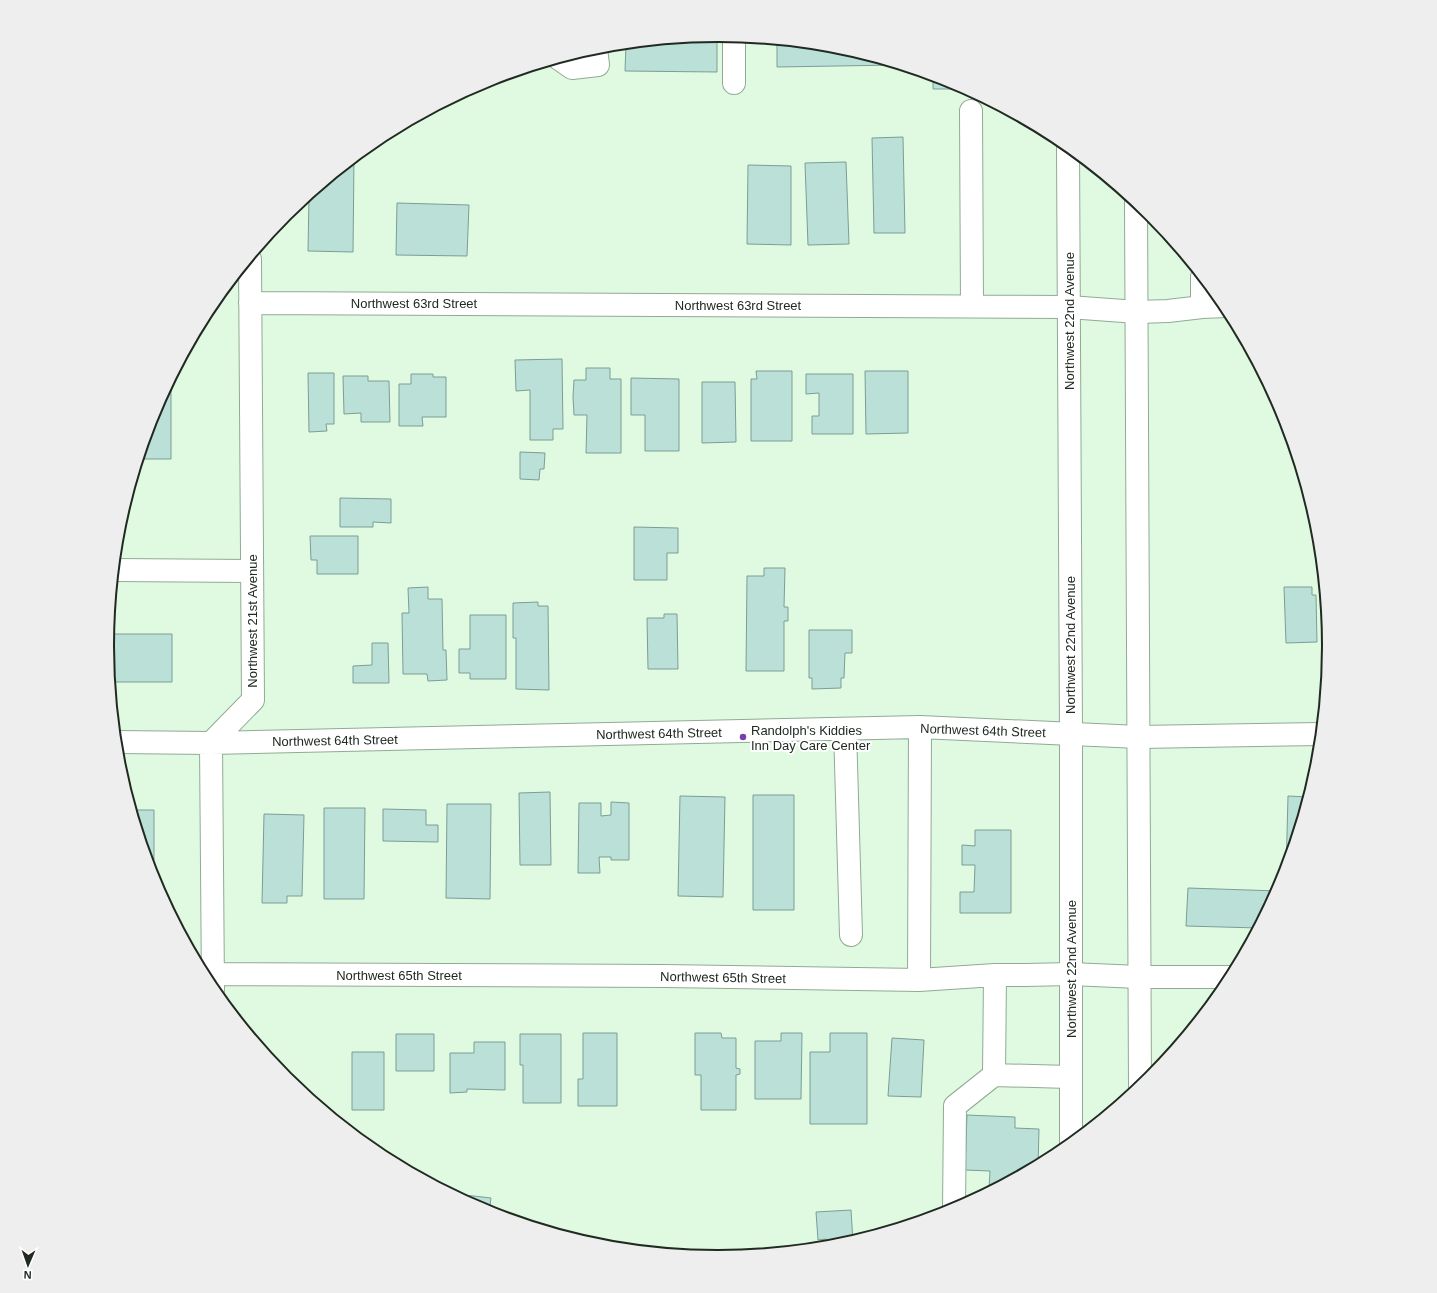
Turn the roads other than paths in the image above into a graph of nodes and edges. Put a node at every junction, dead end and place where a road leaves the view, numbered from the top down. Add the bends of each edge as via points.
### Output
1 (734, 42) edge
2 (597, 55) edge
3 (564, 63) edge
4 (734, 84) dead end
5 (971, 111) dead end
6 (1068, 154) edge
7 (1136, 210) edge
8 (250, 265) edge
9 (1202, 285) edge
10 (250, 303) junction
11 (972, 306) junction
12 (1069, 306) junction
13 (1202, 306) junction
14 (1217, 306) edge
15 (1137, 312) junction
16 (119, 570) edge
17 (252, 571) junction
18 (920, 727) junction
19 (845, 729) junction
20 (1071, 734) junction
21 (1316, 734) edge
22 (1139, 737) junction
23 (122, 742) edge
24 (211, 743) junction
25 (851, 935) dead end
26 (1071, 974) junction
27 (995, 975) junction
28 (213, 977) edge
29 (1139, 977) junction
30 (1224, 977) edge
31 (919, 980) junction
32 (216, 982) edge
33 (994, 1075) junction
34 (1070, 1077) junction
35 (1140, 1080) edge
36 (1071, 1137) edge
37 (954, 1203) edge

1 - 4 street
2 - 3 street via 598,65 572,68
5 - 11 street
6 - 12 street, Northwest 22nd Avenue
7 - 15 street
8 - 10 street, Northwest 21st Avenue
9 - 13 street
10 - 11 street, Northwest 63rd Street
10 - 17 street, Northwest 21st Avenue
11 - 12 street, Northwest 63rd Street
12 - 15 street, Northwest 63rd Street
12 - 20 street, Northwest 22nd Avenue
13 - 14 street, Northwest 63rd Street
13 - 15 street, Northwest 63rd Street
15 - 22 street
16 - 17 street
17 - 24 street, Northwest 21st Avenue via 253,700
18 - 19 street, Northwest 64th Street
18 - 20 street, Northwest 64th Street
18 - 31 street
19 - 24 street, Northwest 64th Street
19 - 25 street
20 - 22 street, Northwest 64th Street
20 - 26 street, Northwest 22nd Avenue
21 - 22 street, Northwest 64th Street
22 - 29 street
23 - 24 street, Northwest 64th Street
24 - 28 street
26 - 27 street, Northwest 65th Street
26 - 29 street, Northwest 65th Street
26 - 34 street, Northwest 22nd Avenue
27 - 31 street, Northwest 65th Street
27 - 33 street
29 - 30 street, Northwest 65th Street
29 - 35 street
31 - 32 street, Northwest 65th Street via 664,976
33 - 34 street
33 - 37 street via 955,1106
34 - 36 street, Northwest 22nd Avenue

